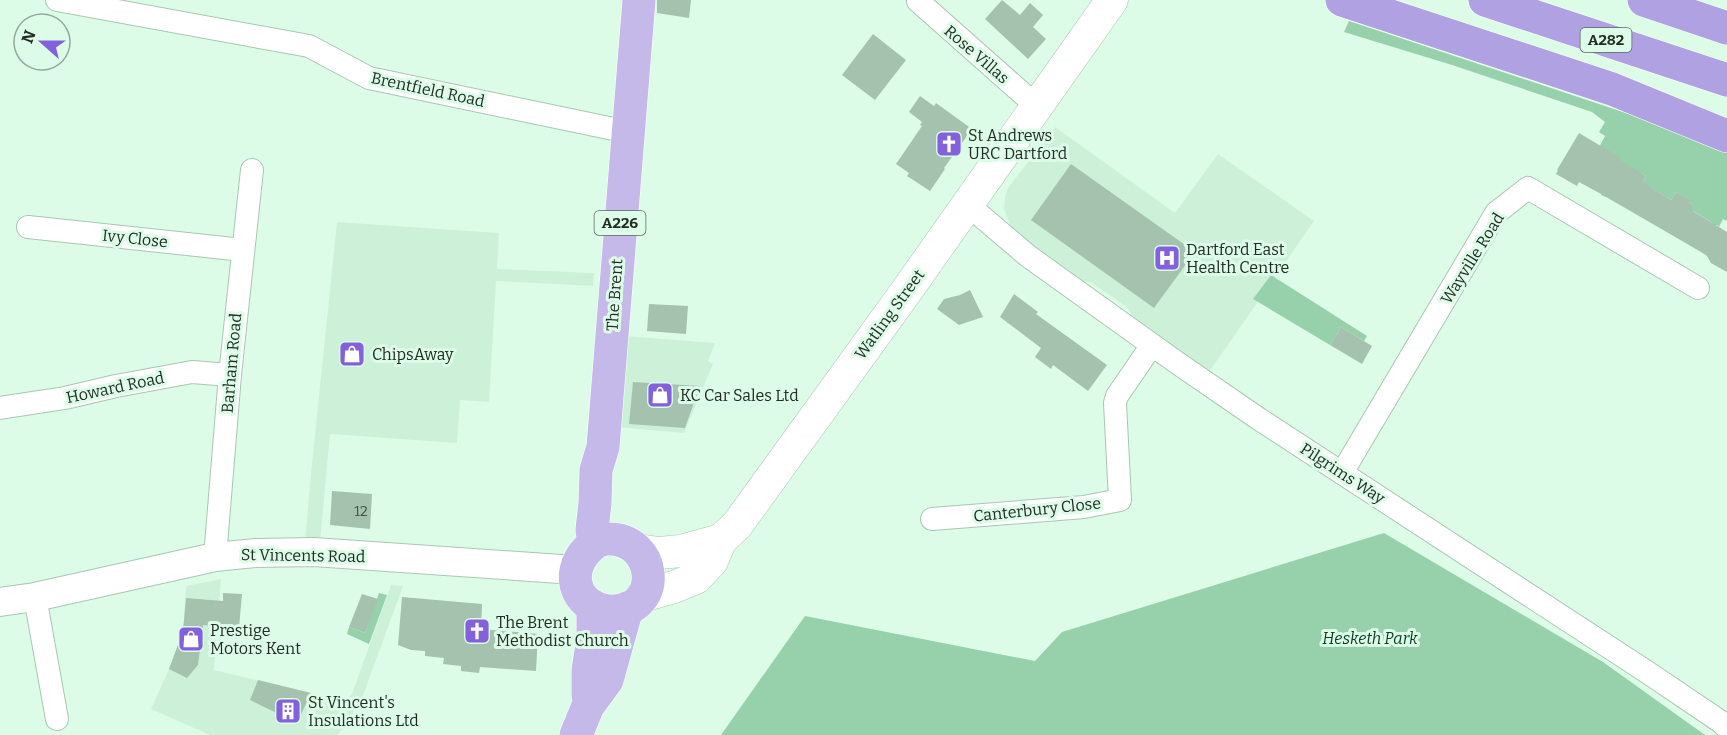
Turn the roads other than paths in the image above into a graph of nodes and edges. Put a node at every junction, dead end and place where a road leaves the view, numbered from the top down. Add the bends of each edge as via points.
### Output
1 (57, 0) edge
2 (639, 0) edge
3 (1112, 0) edge
4 (1342, 0) edge
5 (1485, 0) edge
6 (1644, 0) edge
7 (918, 1) edge
8 (1727, 28) edge
9 (1727, 80) edge
10 (1037, 105) junction
11 (628, 132) junction
12 (1727, 136) edge
13 (252, 170) dead end
14 (968, 205) junction
15 (28, 227) dead end
16 (243, 250) junction
17 (1698, 288) dead end
18 (1152, 345) junction
19 (230, 375) junction
20 (0, 408) edge
21 (1342, 473) junction
22 (932, 519) dead end
23 (722, 540) junction
24 (618, 545) junction
25 (215, 557) junction
26 (575, 570) junction
27 (35, 597) junction
28 (0, 602) edge
29 (635, 602) junction
30 (592, 606) junction
31 (57, 719) dead end
32 (582, 721) edge
33 (1727, 728) edge

1 - 11 street, Brentfield Road via 309,46 369,78
2 - 11 main road, The Brent / A226
3 - 10 main road, Watling Street
4 - 12 highway via 1612,89
5 - 9 highway, A282
6 - 8 highway
7 - 10 street, Rose Villas
10 - 14 main road, Watling Street
11 - 24 main road, The Brent / A226 via 603,447
13 - 16 street, Barham Road
14 - 18 street, Pilgrims Way via 1028,256
14 - 23 main road, Watling Street via 737,525
15 - 16 street, Ivy Close
16 - 19 street, Barham Road
17 - 21 street, Wayville Road via 1528,188 1497,213
18 - 21 street, Pilgrims Way
18 - 22 street, Canterbury Close via 1115,403 1120,500 1084,507
19 - 20 street, Howard Road via 192,372
19 - 25 street, Barham Road
21 - 33 street, Pilgrims Way
23 - 24 main road via 681,552
23 - 29 main road, Watling Street via 712,561 696,578
24 - 26 main road via 582,556
24 - 29 main road, The Brent via 645,559 649,570 646,589
25 - 26 street, St Vincents Road via 314,552
25 - 27 street, St Vincents Road
26 - 30 main road via 576,589
27 - 28 street, St Vincents Road
27 - 31 street
29 - 30 main road via 611,611
29 - 32 main road, The Brent via 607,680
30 - 32 main road, The Brent via 593,638

